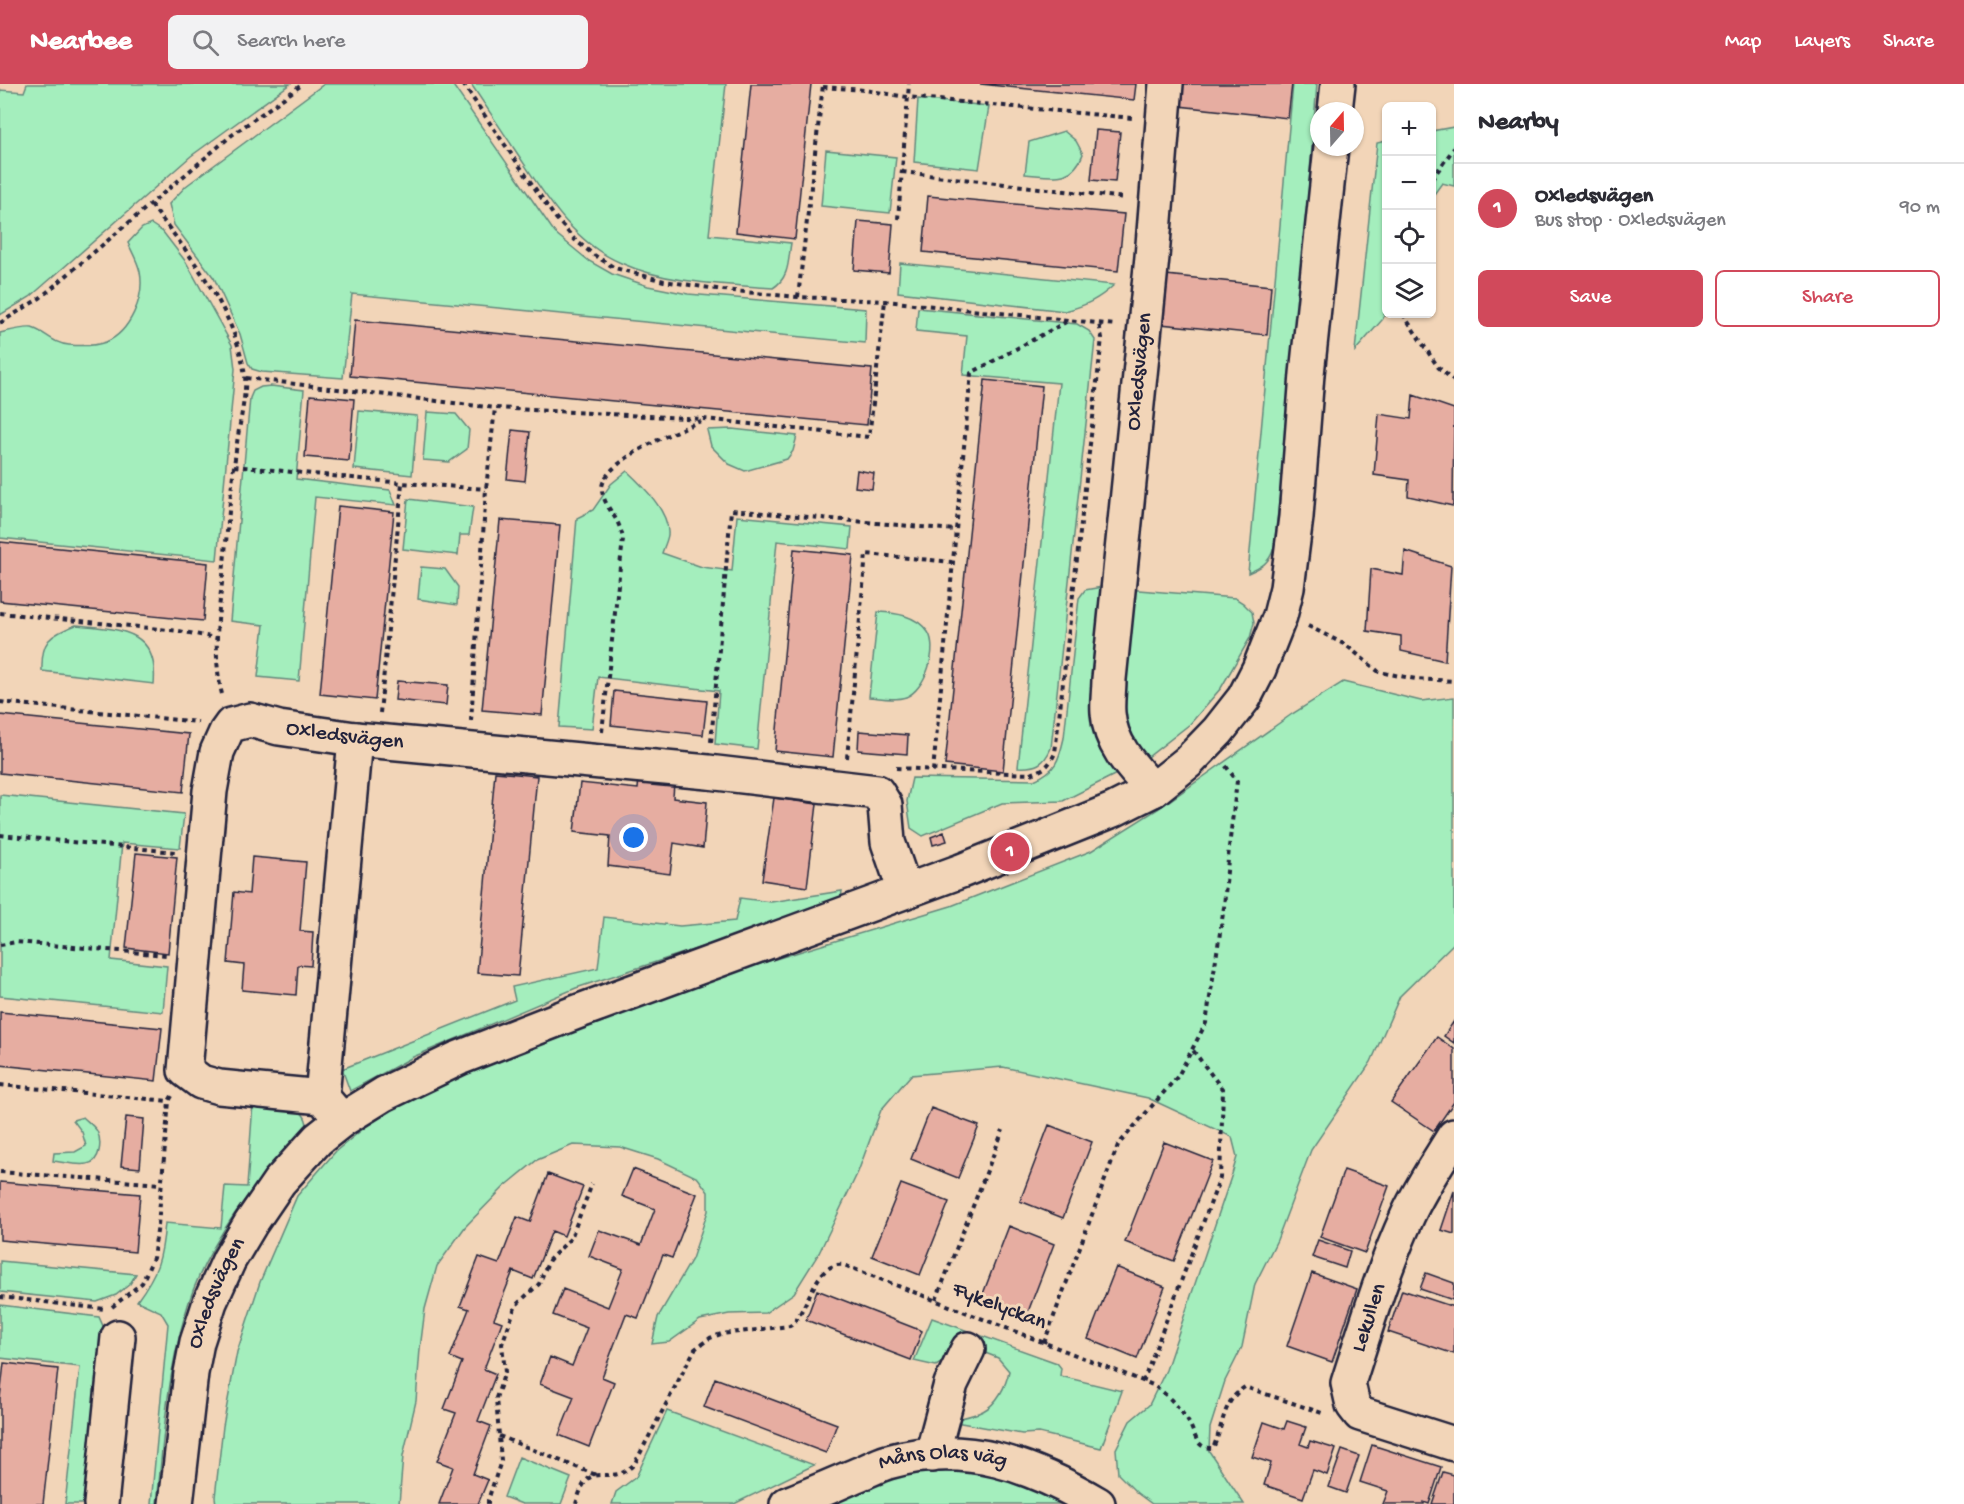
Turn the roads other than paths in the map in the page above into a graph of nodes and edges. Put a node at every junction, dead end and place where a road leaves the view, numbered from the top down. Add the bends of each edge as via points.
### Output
1 (1166, 84) edge
2 (1338, 84) edge
3 (1336, 102) edge
4 (1330, 156) edge
5 (366, 739) junction
6 (1153, 790) junction
7 (905, 891) junction
8 (332, 1108) junction
9 (1454, 1136) edge
10 (114, 1323) road end
11 (968, 1349) dead end
12 (1454, 1444) edge
13 (932, 1455) junction
14 (101, 1504) edge
15 (176, 1504) edge
16 (787, 1504) edge
17 (1098, 1504) edge

1 - 6 street, Oxledsvägen via 1108,712 1120,750
2 - 3 street
4 - 6 street, Oxledsvägen via 1296,517 1280,616 1244,699 1207,743
5 - 7 street, Oxledsvägen via 877,792 885,805 888,842
5 - 8 street
5 - 8 street, Oxledsvägen via 279,728 250,720 231,725 217,753 210,791 194,958 185,1070 201,1082 219,1087
6 - 7 street, Oxledsvägen via 1113,810
7 - 8 street, Oxledsvägen via 459,1058 384,1094
8 - 15 street, Oxledsvägen via 318,1139 279,1182 251,1223 210,1302 191,1373
9 - 12 street, Lekullen via 1408,1214 1348,1383 1353,1405 1360,1414
10 - 14 street
11 - 13 street via 951,1384
13 - 16 street, Måns Olas väg via 888,1462
13 - 17 street, Måns Olas väg via 1016,1464

